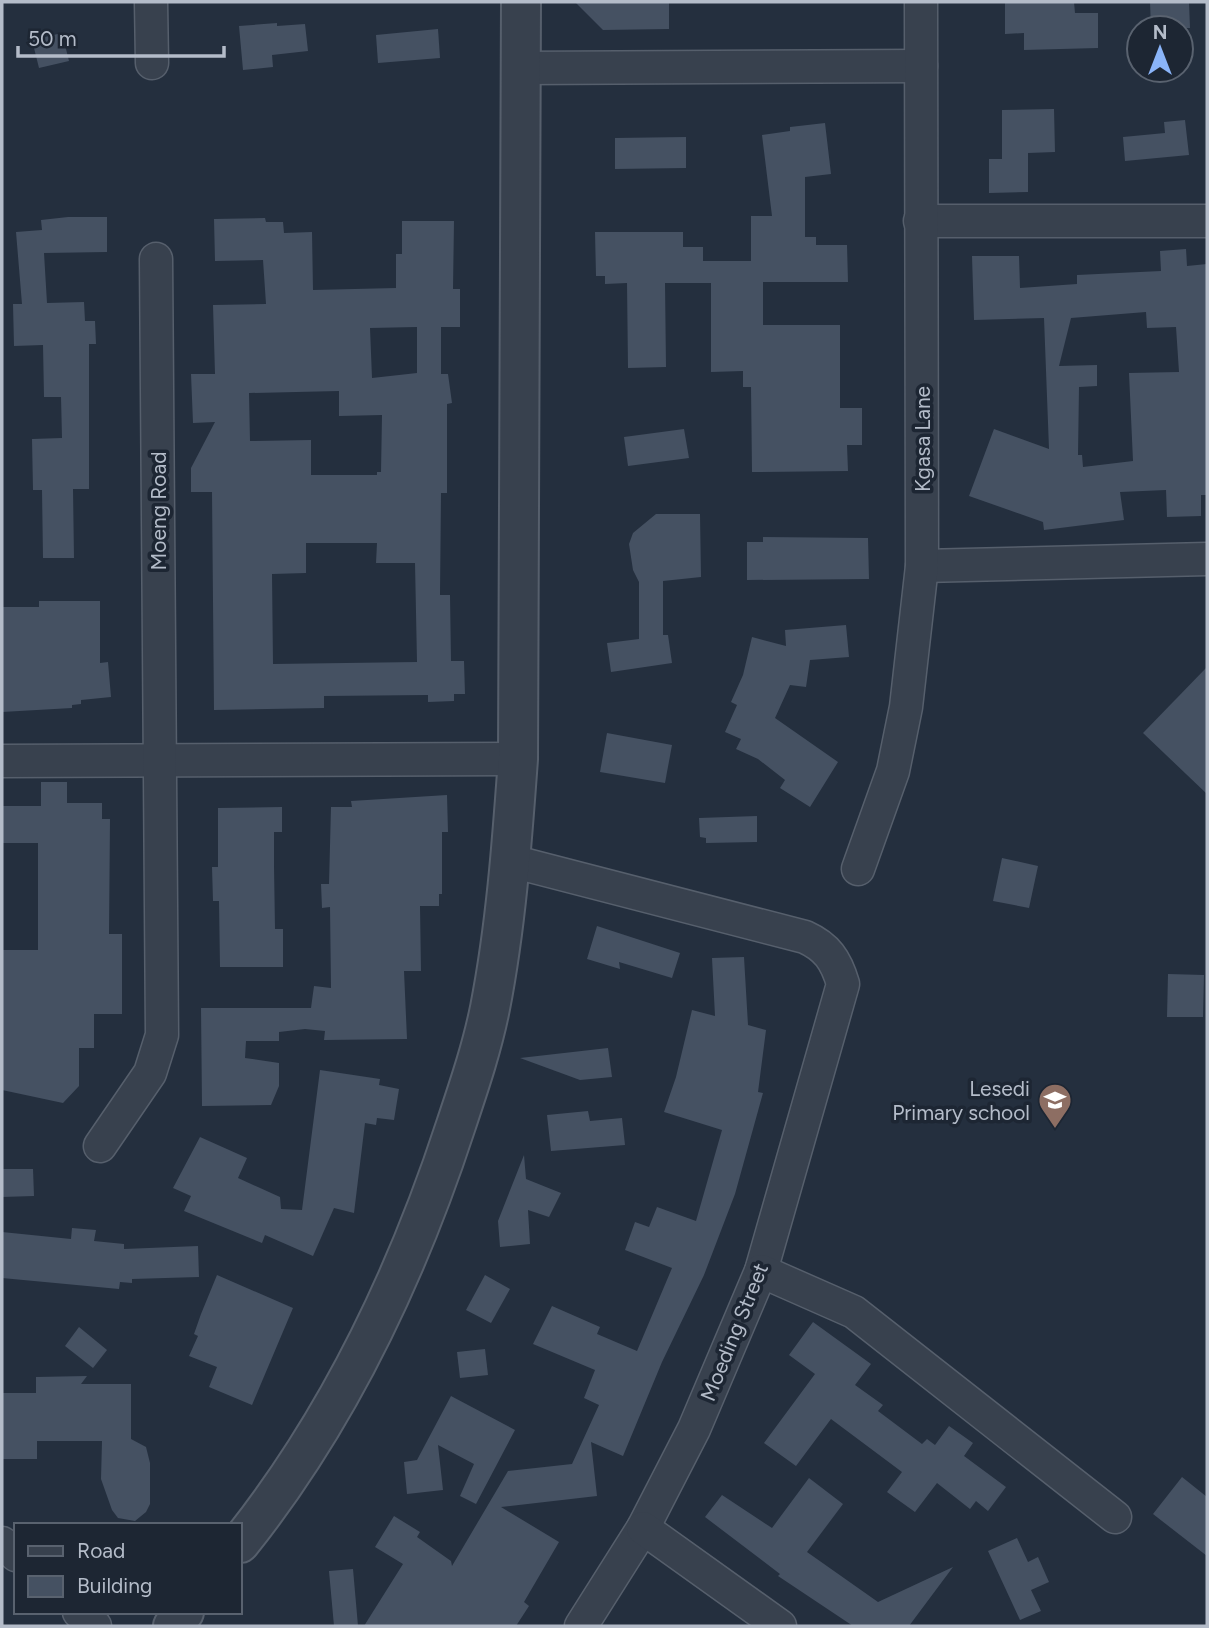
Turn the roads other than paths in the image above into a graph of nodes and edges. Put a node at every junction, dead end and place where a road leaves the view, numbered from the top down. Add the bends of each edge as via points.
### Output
1 (151, 2) edge
2 (522, 2) edge
3 (921, 2) edge
4 (152, 63) dead end
5 (921, 66) junction
6 (522, 68) junction
7 (920, 221) junction
8 (1207, 221) edge
9 (156, 259) dead end
10 (1207, 559) edge
11 (922, 566) junction
12 (519, 760) junction
13 (2, 761) edge
14 (160, 762) junction
15 (510, 860) junction
16 (858, 869) dead end
17 (100, 1146) dead end
18 (761, 1270) junction
19 (1115, 1517) dead end
20 (643, 1528) junction
21 (242, 1540) edge
22 (81, 1614) edge
23 (95, 1626) edge
24 (581, 1626) edge
25 (780, 1626) edge

1 - 4 street
2 - 6 street
3 - 5 street, Kgasa Lane
5 - 6 street
5 - 7 street, Kgasa Lane
6 - 12 street
7 - 8 street
7 - 11 street, Kgasa Lane
9 - 14 street, Moeng Road
10 - 11 street
11 - 16 street, Kgasa Lane via 906,707 893,771
12 - 14 street
12 - 15 street
13 - 14 street
14 - 17 street, Moeng Road via 162,1035 150,1073
15 - 18 street, Moeding Street via 805,937 823,945 837,964 843,984 836,1016
15 - 21 street via 490,1008 437,1185 391,1297 343,1388 303,1455
18 - 19 street via 854,1312
18 - 20 street, Moeding Street via 694,1429
20 - 24 street, Moeding Street
20 - 25 street
22 - 23 street

